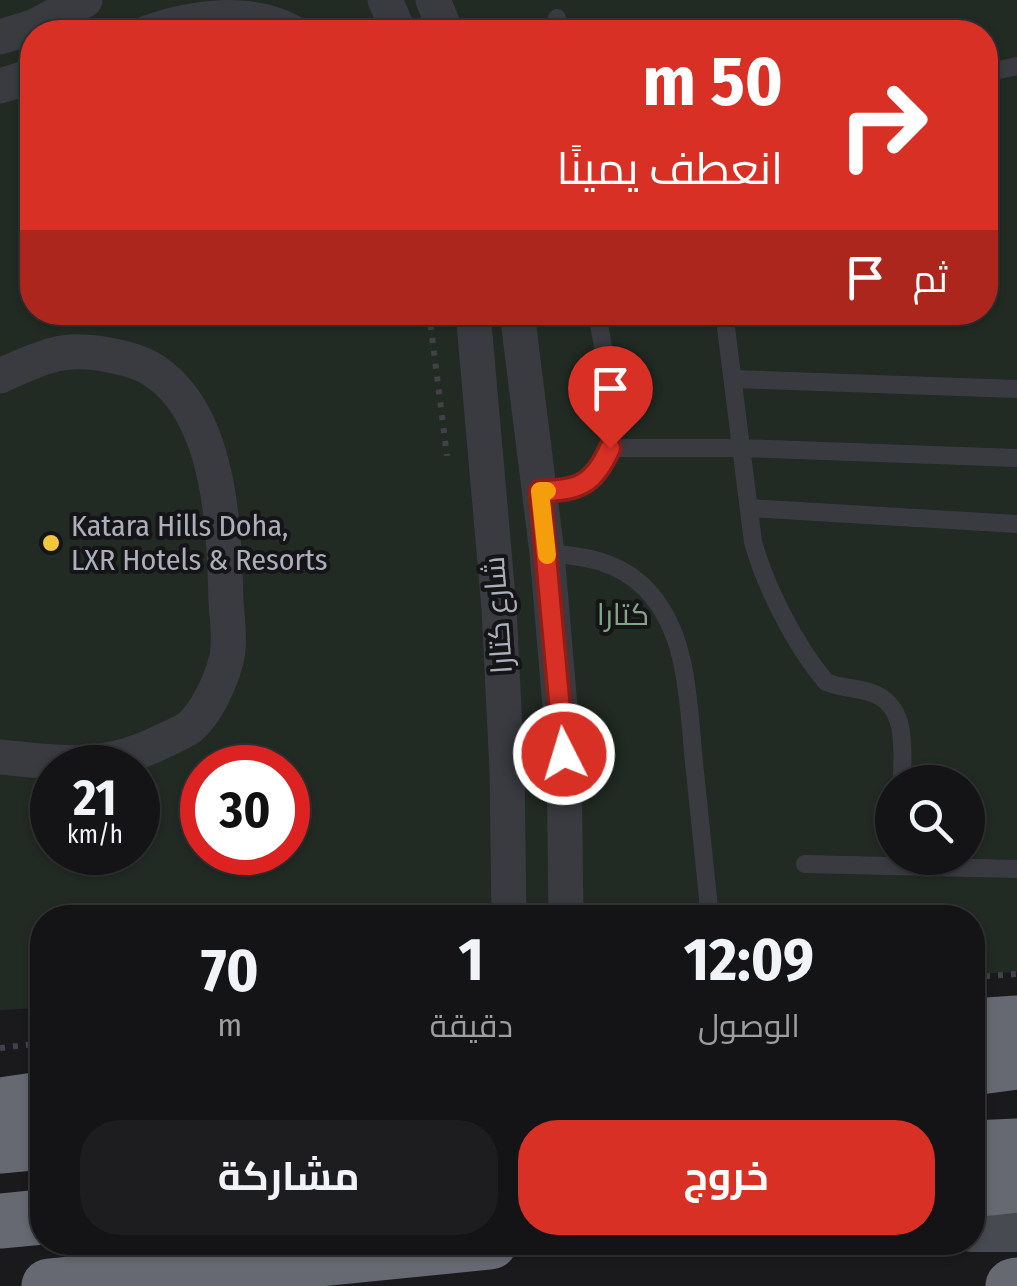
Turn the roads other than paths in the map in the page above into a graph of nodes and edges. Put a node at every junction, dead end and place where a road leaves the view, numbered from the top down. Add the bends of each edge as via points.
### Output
1 (85, 0) edge
2 (150, 0) edge
3 (182, 18) edge
4 (47, 20) edge
5 (228, 20) edge
6 (474, 325) edge
7 (519, 325) edge
8 (599, 325) edge
9 (726, 325) edge
10 (0, 376) edge
11 (732, 379) junction
12 (1017, 388) edge
13 (610, 448) junction
14 (741, 448) junction
15 (1017, 458) edge
16 (540, 491) junction
17 (749, 508) junction
18 (1017, 524) edge
19 (547, 553) junction
20 (0, 757) edge
21 (902, 765) edge
22 (875, 863) edge
23 (805, 864) dead end
24 (985, 866) edge
25 (1017, 868) edge
26 (509, 905) edge
27 (566, 905) edge
28 (709, 905) edge
29 (1017, 1024) edge
30 (985, 1025) edge
31 (1017, 1062) edge
32 (985, 1066) edge
33 (30, 1101) edge
34 (0, 1105) edge
35 (30, 1143) edge
36 (0, 1146) edge
37 (1017, 1146) edge
38 (985, 1147) edge
39 (1017, 1185) edge
40 (985, 1189) edge
41 (30, 1218) edge
42 (0, 1221) edge
43 (985, 1228) edge
44 (1017, 1228) edge
45 (360, 1255) edge
46 (49, 1286) edge

1 - 4 street
2 - 3 street
3 - 5 street
6 - 26 street, شارع كتارا via 499,608
7 - 16 street, شارع كتارا
8 - 13 lane
9 - 11 lane
10 - 20 street via 59,353 99,354 152,369 172,386 197,423 216,479 228,658 191,726 148,749 110,763
11 - 12 lane
11 - 14 lane
13 - 14 lane
13 - 16 lane via 587,482 569,491
14 - 15 lane
14 - 17 lane
16 - 19 street, شارع كتارا
17 - 18 lane
17 - 21 lane via 760,566 817,671 838,687 885,699 901,729
19 - 27 street, شارع كتارا via 564,754
19 - 28 lane via 597,560 629,575 669,622 684,674
22 - 23 lane
24 - 25 lane
29 - 30 highway
31 - 32 highway
33 - 34 highway
35 - 36 highway
37 - 38 highway
39 - 40 highway
41 - 42 highway
43 - 44 main road
45 - 46 highway

